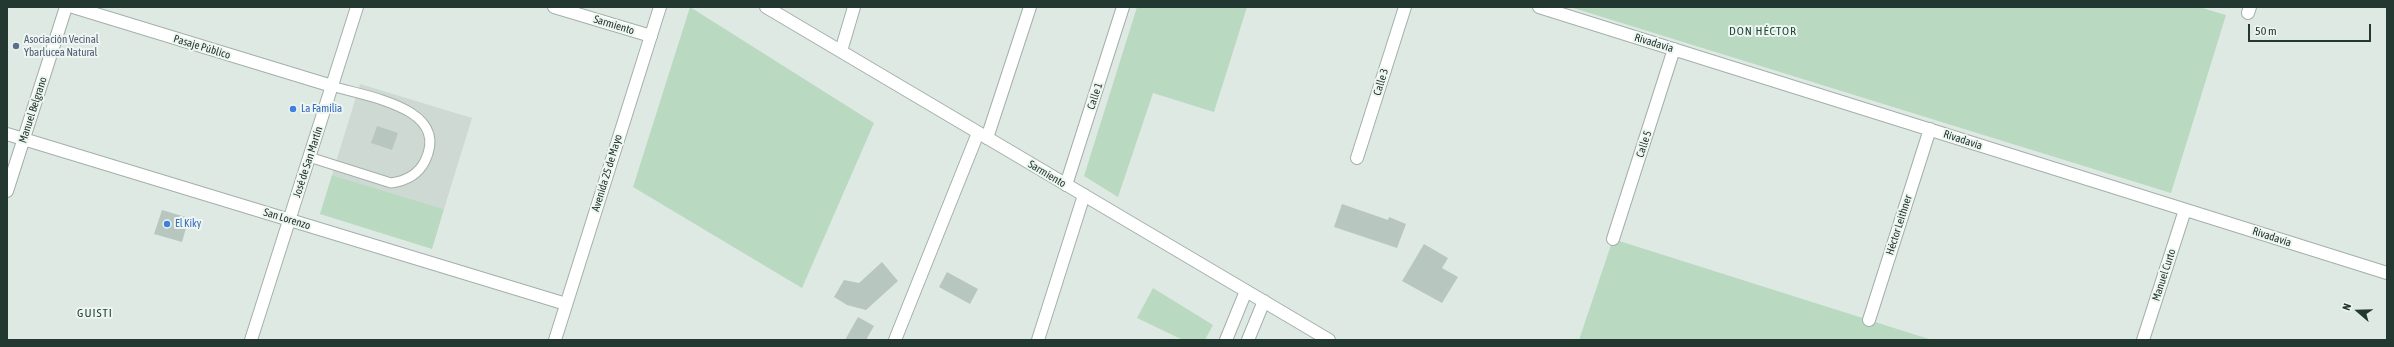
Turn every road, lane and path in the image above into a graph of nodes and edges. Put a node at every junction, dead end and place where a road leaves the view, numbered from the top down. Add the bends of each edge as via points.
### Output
1 (66, 7) edge
2 (73, 7) edge
3 (357, 7) edge
4 (554, 7) edge
5 (660, 7) edge
6 (766, 7) edge
7 (854, 7) edge
8 (1030, 7) edge
9 (1123, 7) edge
10 (1405, 7) edge
11 (1539, 7) edge
12 (651, 36) junction
13 (1674, 49) junction
14 (841, 51) junction
15 (332, 86) junction
16 (1930, 130) junction
17 (7, 134) edge
18 (983, 135) junction
19 (24, 139) junction
20 (309, 157) junction
21 (1357, 158) dead end
22 (1066, 185) junction
23 (7, 191) edge
24 (1084, 195) junction
25 (2185, 210) junction
26 (289, 220) junction
27 (1613, 239) dead end
28 (2387, 273) edge
29 (1246, 290) junction
30 (1264, 301) junction
31 (566, 304) junction
32 (1869, 320) dead end
33 (251, 340) edge
34 (555, 340) edge
35 (895, 340) edge
36 (1038, 340) edge
37 (1226, 340) edge
38 (1248, 340) edge
39 (1329, 340) edge
40 (2143, 340) edge

1 - 19 street, Manuel Belgrano
2 - 15 street, Pasaje Público
3 - 15 street, José de San Martín
4 - 12 street, Sarmiento
5 - 12 street, Avenida 25 de Mayo
6 - 14 street, Sarmiento
7 - 14 street
8 - 18 street
9 - 22 street, Calle 1
10 - 21 street, Calle 3
11 - 13 street, Rivadavia
12 - 31 street, Avenida 25 de Mayo
13 - 16 street, Rivadavia
13 - 27 street, Calle 5
14 - 18 street, Sarmiento
15 - 20 street, José de San Martín
15 - 20 lane via 404,108 419,117 429,130 425,161 416,173 404,181 391,183
16 - 25 street, Rivadavia
16 - 32 street, Héctor Leithner
17 - 19 street, San Lorenzo
18 - 22 street, Sarmiento
18 - 35 street
19 - 23 street, Manuel Belgrano
19 - 26 street, San Lorenzo
20 - 26 street, José de San Martín
22 - 24 street, Sarmiento
24 - 29 street, Sarmiento
24 - 36 street
25 - 28 street, Rivadavia
25 - 40 street, Manuel Curto
26 - 31 street, San Lorenzo
26 - 33 street, José de San Martín
29 - 30 street, Sarmiento
29 - 37 street
30 - 38 street
30 - 39 street, Sarmiento
31 - 34 street, Avenida 25 de Mayo

